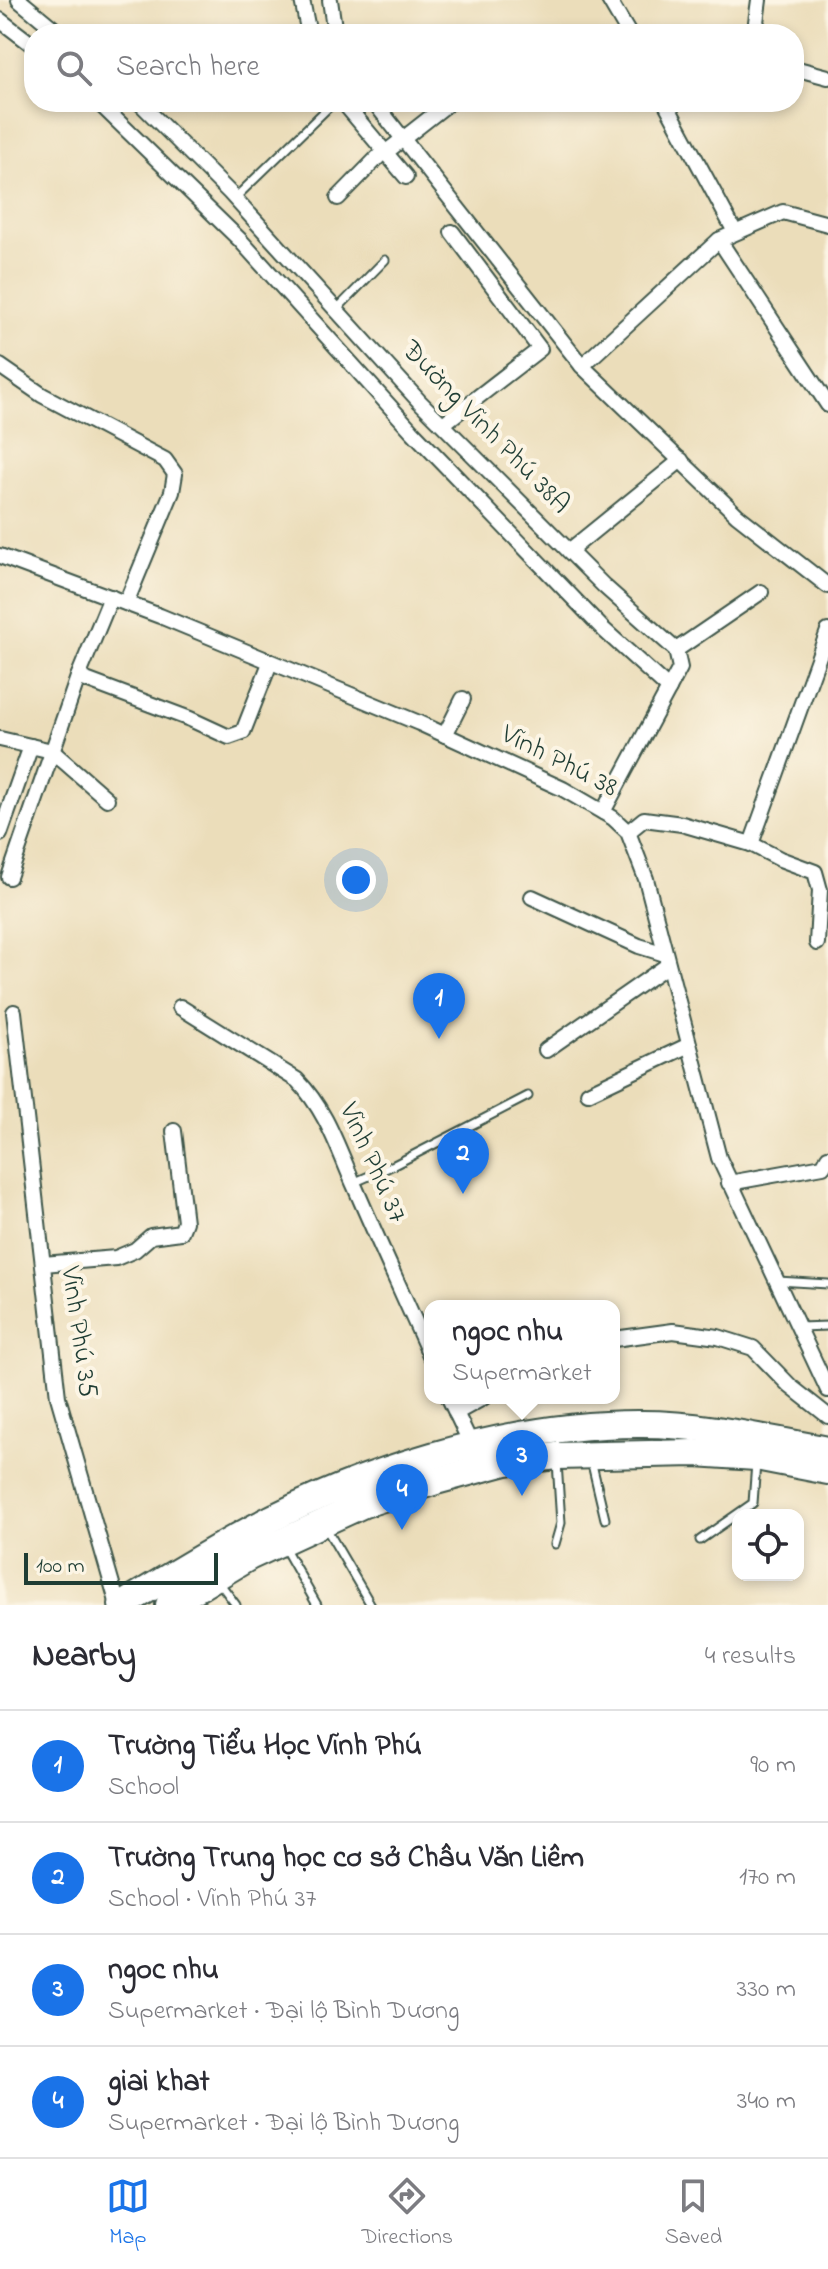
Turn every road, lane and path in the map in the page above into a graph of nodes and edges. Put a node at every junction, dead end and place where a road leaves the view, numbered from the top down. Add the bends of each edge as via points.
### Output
1 (19, 0) edge
2 (302, 0) edge
3 (330, 0) edge
4 (609, 0) edge
5 (759, 0) edge
6 (0, 20) edge
7 (48, 24) edge
8 (307, 24) edge
9 (334, 24) edge
10 (623, 24) edge
11 (757, 24) edge
12 (24, 38) edge
13 (804, 71) edge
14 (828, 77) edge
15 (108, 112) edge
16 (149, 112) edge
17 (324, 112) edge
18 (354, 112) edge
19 (378, 112) edge
20 (437, 112) edge
21 (670, 112) edge
22 (392, 146) junction
23 (406, 177) dead end
24 (235, 198) junction
25 (338, 198) dead end
26 (828, 224) edge
27 (452, 232) dead end
28 (735, 232) junction
29 (719, 240) junction
30 (385, 260) dead end
31 (337, 309) junction
32 (0, 366) edge
33 (582, 366) junction
34 (828, 405) edge
35 (443, 424) junction
36 (681, 460) junction
37 (569, 551) junction
38 (0, 556) edge
39 (828, 586) edge
40 (761, 592) dead end
41 (111, 597) junction
42 (126, 603) junction
43 (828, 631) edge
44 (676, 650) junction
45 (270, 663) junction
46 (78, 677) junction
47 (669, 689) junction
48 (463, 699) dead end
49 (445, 735) junction
50 (0, 739) edge
51 (31, 746) junction
52 (52, 751) junction
53 (107, 799) dead end
54 (603, 812) junction
55 (628, 832) junction
56 (0, 834) edge
57 (751, 844) junction
58 (9, 877) dead end
59 (532, 897) dead end
60 (817, 943) dead end
61 (667, 960) junction
62 (180, 1007) dead end
63 (14, 1012) dead end
64 (689, 1045) junction
65 (546, 1050) dead end
66 (588, 1093) dead end
67 (528, 1096) dead end
68 (174, 1131) dead end
69 (828, 1157) edge
70 (353, 1183) junction
71 (729, 1183) junction
72 (43, 1264) junction
73 (778, 1281) junction
74 (828, 1284) edge
75 (828, 1326) edge
76 (799, 1327) junction
77 (620, 1338) edge
78 (424, 1342) edge
79 (828, 1390) edge
80 (452, 1404) edge
81 (472, 1404) edge
82 (456, 1413) junction
83 (828, 1416) edge
84 (544, 1448) junction
85 (828, 1450) edge
86 (589, 1454) junction
87 (478, 1457) junction
88 (756, 1457) junction
89 (828, 1471) edge
90 (605, 1519) dead end
91 (323, 1523) junction
92 (700, 1540) dead end
93 (281, 1542) junction
94 (555, 1544) dead end
95 (216, 1577) junction
96 (120, 1605) edge
97 (169, 1605) edge
98 (236, 1605) edge
99 (317, 1605) edge
100 (371, 1605) edge

1 - 7 street
2 - 8 street
3 - 9 street
4 - 10 street
5 - 11 street
6 - 12 street
13 - 14 street
15 - 47 street via 240,240 433,453 604,630
16 - 24 street, Đường Vĩnh Phú 38A
17 - 24 lane
18 - 22 street
19 - 22 street
20 - 22 street
21 - 28 street
22 - 23 street
22 - 25 street
22 - 33 street
24 - 31 street, Đường Vĩnh Phú 38A
26 - 28 street via 783,212
27 - 35 street via 540,349
28 - 29 street
29 - 33 street
29 - 34 street
30 - 31 lane
31 - 35 street, Đường Vĩnh Phú 38A
32 - 42 street via 42,395 165,460 175,474
33 - 36 street
35 - 37 street, Đường Vĩnh Phú 38A
36 - 37 street
36 - 39 street via 737,515
37 - 44 street, Đường Vĩnh Phú 38A
38 - 41 street, Vĩnh Phú 38
40 - 44 street
41 - 42 street, Vĩnh Phú 38
41 - 46 street
42 - 45 street, Vĩnh Phú 38
43 - 57 street
44 - 47 street via 680,668
45 - 46 street via 243,732 229,737
45 - 49 street, Vĩnh Phú 38
46 - 52 street
47 - 54 street
48 - 49 street
49 - 54 street, Vĩnh Phú 38
50 - 51 street
51 - 52 street
51 - 56 street
52 - 53 street
52 - 58 street
54 - 55 street, Vĩnh Phú 38
55 - 57 street via 644,819
55 - 61 street, Vĩnh Phú 38
57 - 60 street via 815,872 820,890
59 - 61 street
61 - 64 street, Vĩnh Phú 38
61 - 65 street
62 - 70 street, Vĩnh Phú 37 via 311,1094
63 - 72 street, Vĩnh Phú 35
64 - 66 street
64 - 71 street, Vĩnh Phú 38
67 - 70 lane
68 - 72 street via 185,1222 181,1232 151,1236 116,1258
69 - 71 street via 823,1166
70 - 78 street, Vĩnh Phú 37
71 - 73 street, Vĩnh Phú 38
72 - 96 street, Vĩnh Phú 35 via 58,1397
73 - 74 lane
73 - 76 street, Vĩnh Phú 38
75 - 76 lane
76 - 79 street, Vĩnh Phú 38
77 - 83 street via 673,1331 753,1348
80 - 82 street
81 - 82 street
82 - 87 street
84 - 85 highway via 610,1424 674,1425
84 - 86 highway
84 - 87 highway
84 - 94 lane via 561,1523
86 - 88 highway
86 - 90 lane
87 - 91 highway
87 - 96 highway via 360,1480 238,1536
88 - 89 highway
88 - 92 lane via 753,1503
91 - 93 highway
91 - 100 lane
93 - 95 highway
93 - 99 lane
95 - 97 highway
95 - 98 lane

